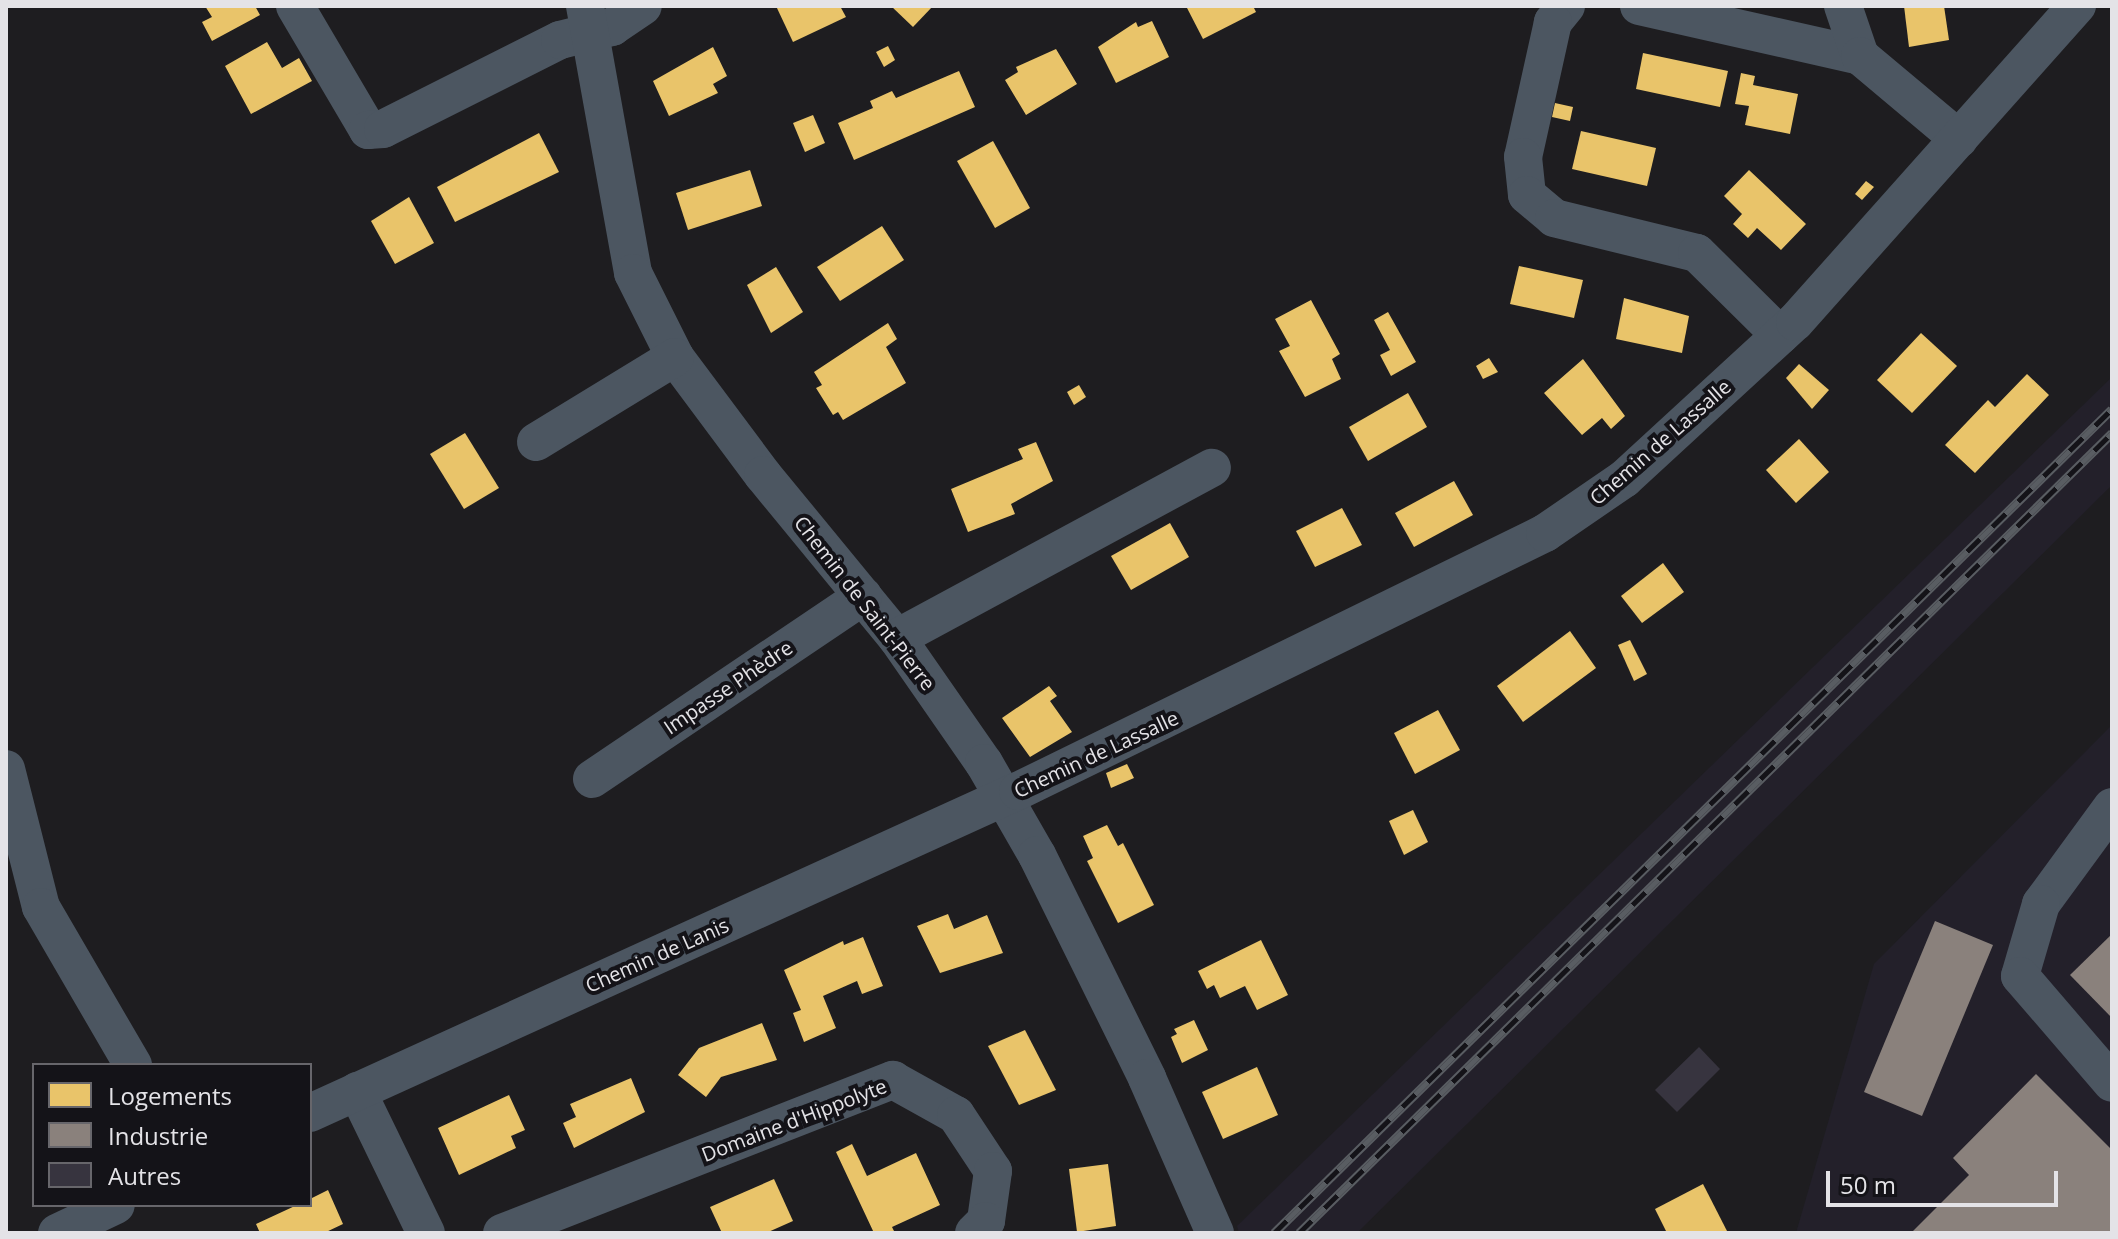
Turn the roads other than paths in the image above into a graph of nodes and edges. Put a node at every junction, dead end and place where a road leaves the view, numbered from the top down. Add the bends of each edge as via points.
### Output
1 (295, 6) edge
2 (643, 6) edge
3 (1566, 6) edge
4 (1639, 6) edge
5 (1843, 6) edge
6 (2077, 6) edge
7 (587, 19) edge
8 (1860, 56) junction
9 (1959, 139) junction
10 (1780, 335) junction
11 (675, 357) junction
12 (536, 442) dead end
13 (1212, 468) dead end
14 (863, 596) junction
15 (897, 638) junction
16 (6, 769) edge
17 (592, 779) dead end
18 (1005, 798) junction
19 (2112, 807) edge
20 (132, 1063) edge
21 (2112, 1083) edge
22 (357, 1091) junction
23 (312, 1112) edge
24 (112, 1207) edge
25 (57, 1233) edge
26 (426, 1233) edge
27 (502, 1233) edge
28 (974, 1233) edge
29 (1215, 1233) edge

1 - 7 street via 368,130 383,129 560,40
2 - 7 street via 612,27
3 - 10 street via 1553,22 1523,157 1527,195 1554,218 1697,253
4 - 8 street
5 - 8 street
6 - 9 street, Chemin de Lassalle
7 - 11 street, Chemin de Saint-Pierre via 633,273
8 - 9 street
9 - 10 street, Chemin de Lassalle
10 - 18 street, Chemin de Lassalle via 1624,479 1545,533
11 - 12 street
11 - 14 street, Chemin de Saint-Pierre
13 - 15 street
14 - 15 street, Chemin de Saint-Pierre
14 - 17 street, Impasse Phèdre
15 - 18 street, Chemin de Saint-Pierre
16 - 20 street via 41,907
18 - 22 street, Chemin de Lanis
18 - 29 street, Chemin de Saint-Pierre via 1147,1078
19 - 21 street via 2041,904 2020,976
22 - 23 street, Chemin de Lanis
22 - 26 street
24 - 25 street
27 - 28 street, Domaine d'Hippolyte via 893,1080 956,1115 993,1171 986,1221

